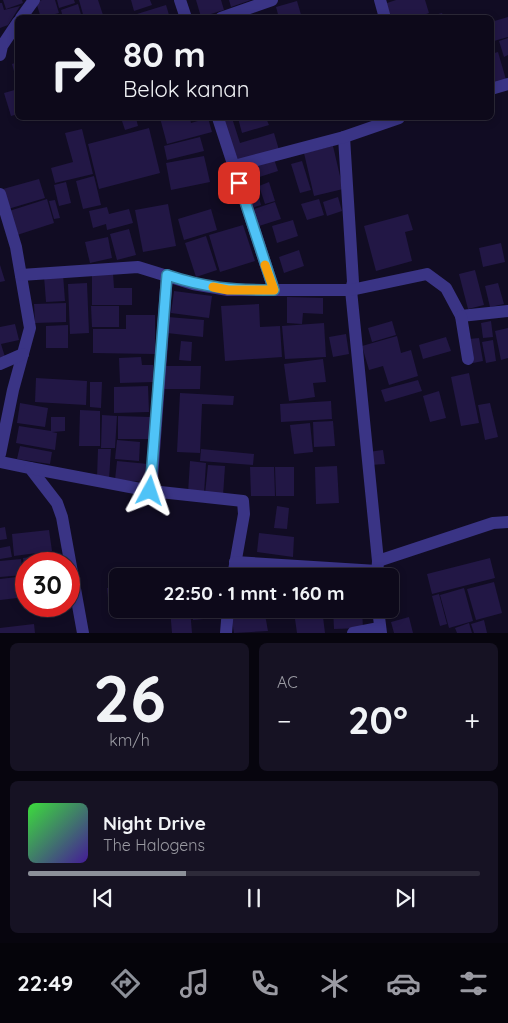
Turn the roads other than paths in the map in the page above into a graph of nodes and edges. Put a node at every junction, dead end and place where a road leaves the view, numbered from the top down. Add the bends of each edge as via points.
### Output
1 (34, 0) edge
2 (180, 0) edge
3 (272, 0) edge
4 (380, 0) edge
5 (23, 15) edge
6 (185, 15) edge
7 (230, 15) edge
8 (384, 15) edge
9 (15, 26) edge
10 (0, 52) edge
11 (508, 84) edge
12 (494, 88) edge
13 (219, 120) edge
14 (393, 120) edge
15 (344, 136) junction
16 (234, 166) junction
17 (0, 194) edge
18 (2, 209) edge
19 (21, 275) junction
20 (167, 275) junction
21 (274, 290) junction
22 (351, 290) junction
23 (508, 311) edge
24 (460, 316) junction
25 (23, 354) junction
26 (468, 359) dead end
27 (0, 364) edge
28 (0, 454) edge
29 (0, 462) edge
30 (30, 468) junction
31 (150, 491) junction
32 (508, 522) edge
33 (235, 562) junction
34 (234, 568) edge
35 (357, 568) edge
36 (377, 568) edge
37 (380, 568) edge
38 (227, 618) edge
39 (380, 630) edge
40 (83, 633) edge
41 (226, 633) edge
42 (353, 633) edge

1 - 5 street
2 - 6 street
3 - 7 street
4 - 8 street
9 - 10 street
11 - 12 street
13 - 16 street
14 - 15 street
15 - 16 street
15 - 22 street
16 - 21 street
17 - 18 street
18 - 19 street via 16,247
19 - 20 street via 138,267
19 - 25 street via 30,328
20 - 21 street via 193,284 228,290
20 - 31 street
21 - 22 street
22 - 24 street via 427,274 446,288
22 - 36 street
23 - 24 street
24 - 26 street
25 - 27 street
25 - 28 street
29 - 30 street
30 - 31 street
30 - 40 street via 60,510
31 - 33 street via 243,501 244,514
32 - 37 street via 492,523
33 - 34 street
33 - 35 street
38 - 41 street
39 - 42 street

